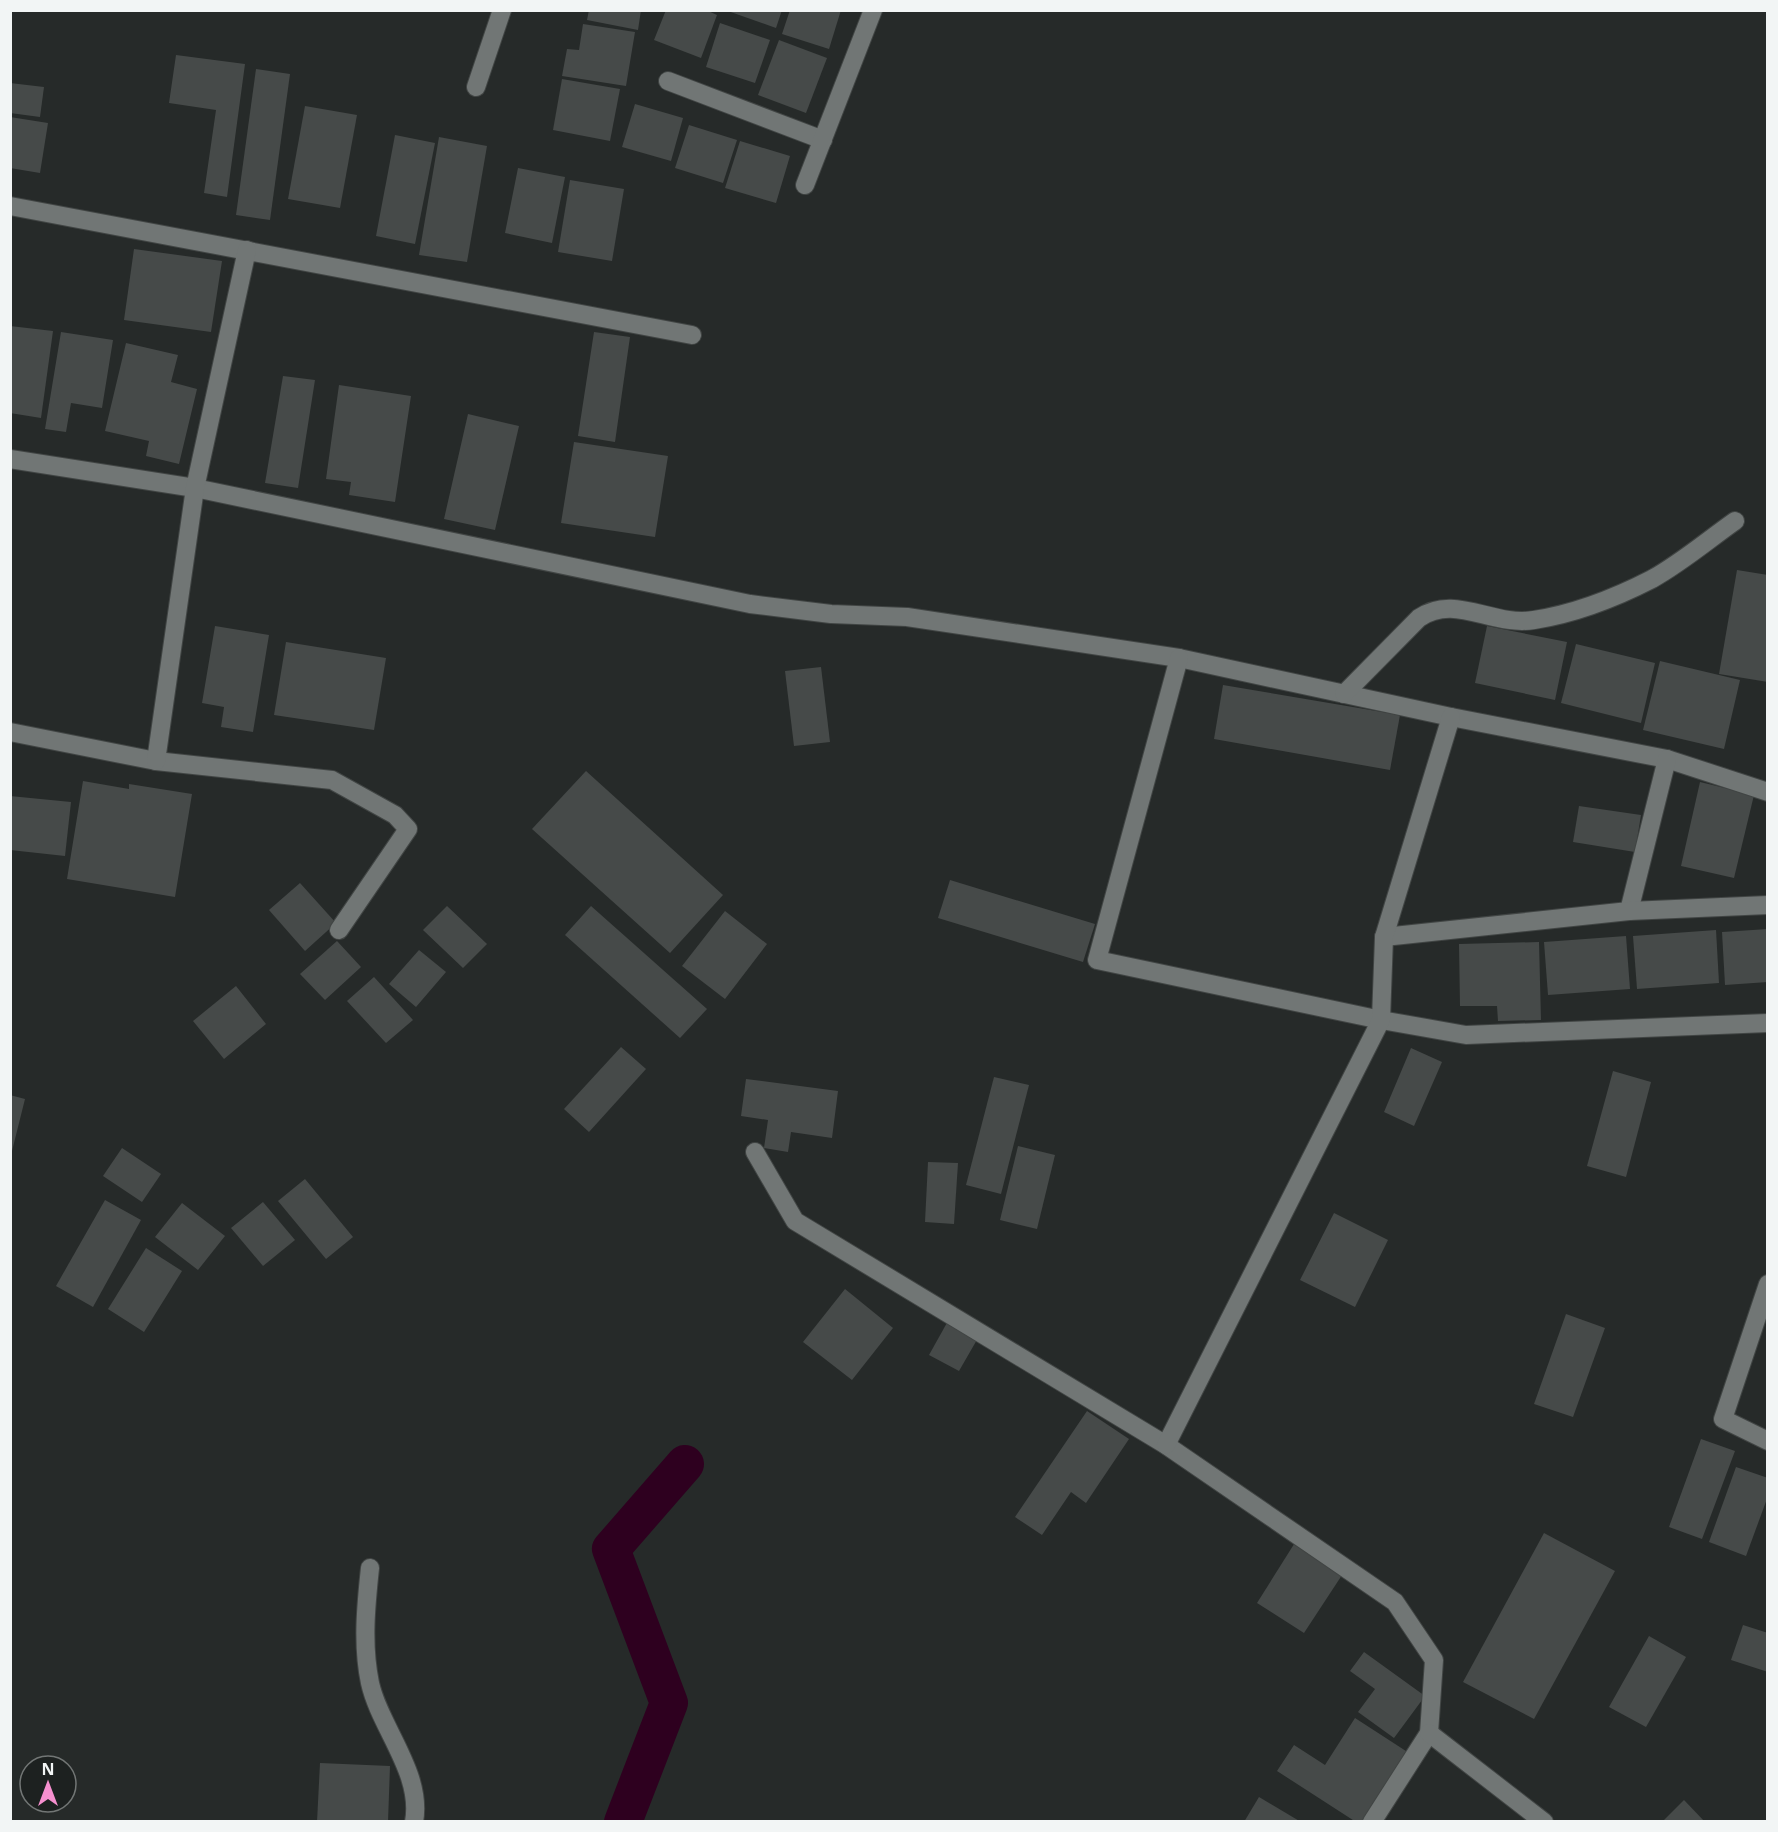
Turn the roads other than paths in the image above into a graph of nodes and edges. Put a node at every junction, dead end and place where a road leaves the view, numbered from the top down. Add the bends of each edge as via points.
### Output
1 (502, 10) edge
2 (873, 10) edge
3 (668, 81) dead end
4 (476, 87) dead end
5 (823, 140) junction
6 (805, 185) dead end
7 (10, 206) edge
8 (246, 250) junction
9 (692, 335) dead end
10 (10, 459) edge
11 (195, 488) junction
12 (1735, 521) dead end
13 (1179, 657) junction
14 (1344, 694) junction
15 (1451, 717) junction
16 (10, 732) edge
17 (1667, 759) junction
18 (156, 761) junction
19 (1767, 792) edge
20 (1767, 904) edge
21 (1629, 911) junction
22 (339, 930) dead end
23 (1384, 937) junction
24 (1381, 1020) junction
25 (1767, 1023) edge
26 (755, 1152) dead end
27 (1767, 1284) edge
28 (1767, 1441) edge
29 (1166, 1445) junction
30 (370, 1568) dead end
31 (1429, 1733) junction
32 (414, 1821) edge
33 (1372, 1821) edge
34 (1544, 1821) edge

1 - 4 street
2 - 5 street
3 - 5 street
5 - 6 street
7 - 8 street
8 - 9 street
8 - 11 street
10 - 11 street
11 - 13 street via 750,604 831,614 907,616
11 - 18 street
12 - 14 street via 1653,578 1581,607 1534,620 1501,620 1445,607 1430,610
13 - 14 street
13 - 24 street via 1097,960
14 - 15 street
15 - 17 street
15 - 23 street
16 - 18 street
17 - 19 street
17 - 21 street
18 - 22 street via 332,780 395,815 408,829
20 - 21 street
21 - 23 street
23 - 24 street
24 - 25 street via 1466,1035
24 - 29 street
26 - 29 street via 795,1221
27 - 28 street via 1723,1419
29 - 31 street via 1395,1602 1434,1660
30 - 32 street via 365,1649 370,1684 411,1780
31 - 33 street
31 - 34 street

